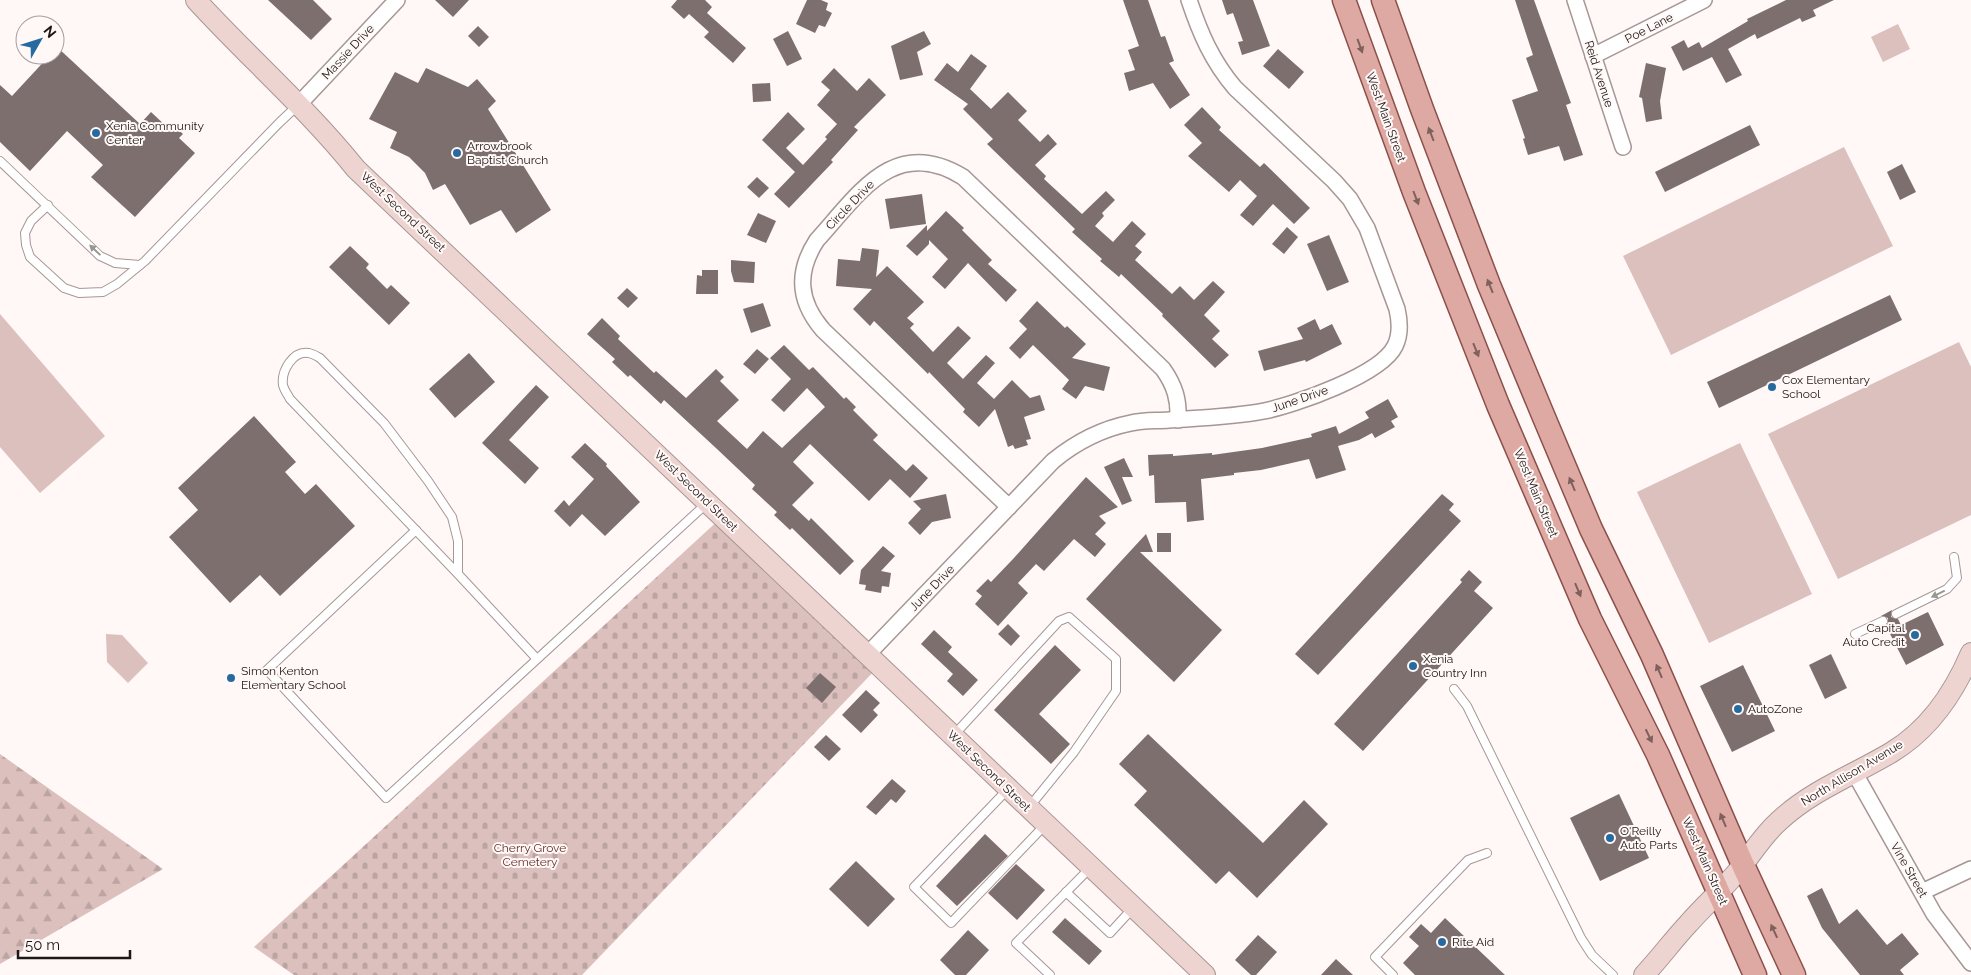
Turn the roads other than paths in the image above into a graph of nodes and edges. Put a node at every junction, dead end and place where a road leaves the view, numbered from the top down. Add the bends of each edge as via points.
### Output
1 (196, 0) edge
2 (397, 0) edge
3 (1189, 0) edge
4 (1344, 0) edge
5 (1383, 0) edge
6 (1574, 0) edge
7 (1704, 0) edge
8 (1593, 56) junction
9 (299, 104) junction
10 (1623, 147) dead end
11 (0, 162) edge
12 (48, 205) junction
13 (140, 265) junction
14 (1178, 420) junction
15 (708, 503) junction
16 (1009, 507) junction
17 (416, 530) junction
18 (1954, 557) dead end
19 (458, 574) junction
20 (1896, 614) dead end
21 (1883, 621) dead end
22 (1856, 634) dead end
23 (1971, 652) edge
24 (867, 655) junction
25 (537, 659) junction
26 (1454, 689) dead end
27 (952, 737) junction
28 (1854, 772) junction
29 (1008, 789) junction
30 (1028, 809) junction
31 (1046, 825) junction
32 (1487, 853) dead end
33 (1743, 865) junction
34 (1090, 868) junction
35 (1971, 869) edge
36 (1719, 891) junction
37 (1066, 892) junction
38 (1922, 892) junction
39 (1133, 908) junction
40 (1971, 963) edge
41 (1050, 975) edge
42 (1205, 975) edge
43 (1393, 975) edge
44 (1613, 975) edge
45 (1644, 975) edge
46 (1755, 975) edge
47 (1794, 975) edge

1 - 9 main road, West Second Street
2 - 9 street, Massie Drive
3 - 14 street, June Drive via 1201,35 1223,74 1350,199 1367,228 1400,321 1395,347 1382,361 1358,377 1264,411
4 -> 36 main road, West Main Street via 1414,192 1498,405 1590,619 1658,755
33 -> 5 main road via 1652,655 1591,529 1542,415 1489,285
6 - 8 street, Reid Avenue
7 - 8 street, Poe Lane
8 - 10 street, Reid Avenue
9 - 13 lane
9 - 15 main road, West Second Street via 356,168
11 - 12 lane
13 -> 12 lane via 115,264 100,256
12 - 13 lane via 31,221 25,233 26,245 30,257 64,288 79,293 102,292
14 - 16 street, June Drive via 1132,422 1086,438 1053,461
14 - 16 street, Circle Drive via 1176,393 1163,370 963,177 926,162 886,171 870,183 811,249 803,274 805,301 823,330
15 - 24 main road, West Second Street
15 - 25 lane
16 - 24 street, June Drive
17 - 19 lane
17 - 19 lane via 290,399 283,386 283,374 287,364 296,356 308,353 320,358 384,423 428,481 452,517 458,541
17 - 25 lane via 267,670 386,798
18 -> 20 lane via 1957,578 1947,589
19 - 25 lane
21 - 22 lane
23 - 28 main road, North Allison Avenue via 1959,679 1930,721 1893,751
24 - 27 main road, West Second Street
26 - 44 lane via 1467,706 1580,938
27 - 29 main road, West Second Street
27 - 30 lane via 1059,621 1069,617 1116,659 1116,690 1074,752
28 - 33 main road, North Allison Avenue via 1791,810 1761,839
28 - 38 street, Vine Street
29 - 30 main road, West Second Street
29 - 31 lane via 914,887 951,924
30 - 31 main road, West Second Street
31 - 34 main road, West Second Street
32 - 43 lane via 1468,860 1375,957
33 - 36 main road, North Allison Avenue
47 -> 33 main road
34 - 37 lane
34 - 39 main road, West Second Street
35 - 38 street
36 - 45 main road, North Allison Avenue
36 - 46 main road, West Main Street
37 - 39 lane via 1110,933
37 - 41 lane via 1016,943
38 - 40 street, Vine Street via 1947,933
39 - 42 main road, West Second Street

